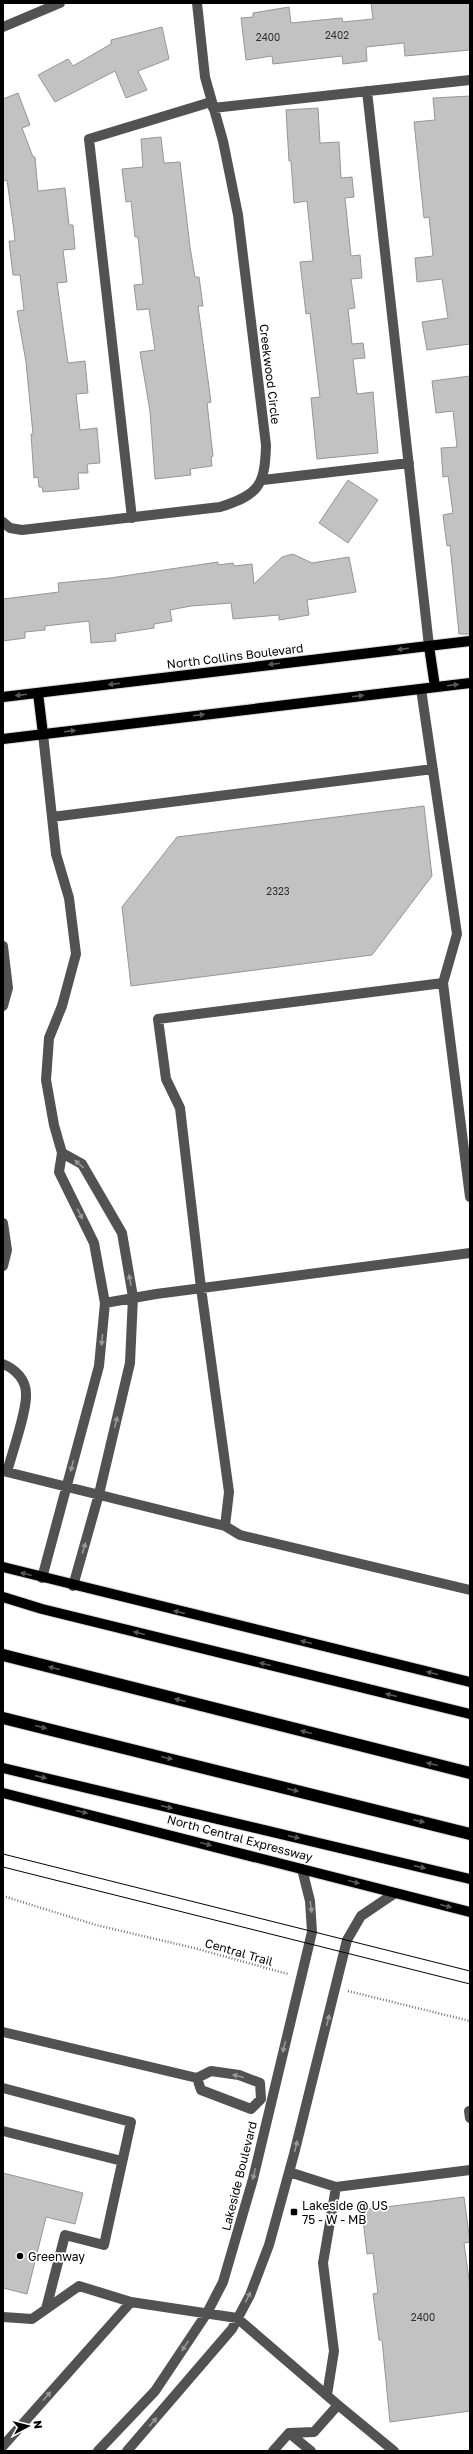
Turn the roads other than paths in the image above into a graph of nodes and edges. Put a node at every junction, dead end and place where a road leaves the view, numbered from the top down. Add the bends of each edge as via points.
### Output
1 (60, 3) edge
2 (197, 3) edge
3 (3, 27) edge
4 (470, 80) edge
5 (368, 91) junction
6 (212, 105) junction
7 (409, 463) junction
8 (263, 480) junction
9 (132, 518) junction
10 (3, 522) edge
11 (470, 641) edge
12 (429, 646) junction
13 (470, 683) edge
14 (435, 687) junction
15 (421, 689) junction
16 (38, 693) junction
17 (3, 697) edge
18 (43, 734) junction
19 (3, 739) edge
20 (433, 769) junction
21 (52, 817) junction
22 (3, 946) edge
23 (443, 983) junction
24 (3, 1006) edge
25 (62, 1153) junction
26 (470, 1197) edge
27 (3, 1223) edge
28 (470, 1253) edge
29 (3, 1266) edge
30 (201, 1288) junction
31 (133, 1297) junction
32 (105, 1303) junction
33 (3, 1364) edge
34 (5, 1471) edge
35 (67, 1486) junction
36 (99, 1494) junction
37 (225, 1526) junction
38 (3, 1567) edge
39 (42, 1578) junction
40 (73, 1586) junction
41 (470, 1590) edge
42 (3, 1597) edge
43 (3, 1655) edge
44 (470, 1682) edge
45 (470, 1714) edge
46 (3, 1718) edge
47 (3, 1768) edge
48 (470, 1773) edge
49 (3, 1793) edge
50 (470, 1834) edge
51 (302, 1868) junction
52 (470, 1879) edge
53 (395, 1893) junction
54 (470, 1912) edge
55 (3, 2032) edge
56 (197, 2078) junction
57 (3, 2088) edge
58 (266, 2100) junction
59 (3, 2131) edge
60 (122, 2161) junction
61 (470, 2170) edge
62 (289, 2172) junction
63 (336, 2188) junction
64 (131, 2302) junction
65 (46, 2309) junction
66 (207, 2313) junction
67 (3, 2317) edge
68 (237, 2318) junction
69 (327, 2395) junction
70 (338, 2405) junction
71 (289, 2433) junction
72 (3, 2446) edge
73 (308, 2450) edge
74 (98, 2451) edge
75 (128, 2451) edge
76 (273, 2451) edge
77 (394, 2451) edge

1 - 3 street
2 - 6 street, Creekwood Circle via 205,77
4 - 5 street
5 - 6 street
5 - 7 street
6 - 8 street, Creekwood Circle via 223,141 238,214 266,445
6 - 9 street via 89,139
7 - 8 street
7 - 12 street
8 - 9 street via 251,494 238,502 220,507
9 - 10 street via 22,530 10,528
11 - 12 main road, North Collins Boulevard
12 - 14 main road
12 -> 16 main road, North Collins Boulevard
14 -> 13 main road
14 - 15 main road
18 -> 15 main road
15 - 20 street
16 -> 17 main road, North Collins Boulevard
16 - 18 main road
18 - 19 main road
18 - 21 street
20 - 21 street
20 - 23 street via 457,934
21 - 25 street via 56,854 69,898 76,954 62,1006 49,1038 46,1080
22 - 24 street via 8,988
23 - 26 street
23 - 30 street via 158,1019 166,1079 180,1108
31 -> 25 street via 122,1233 82,1164
25 -> 32 street via 59,1172 94,1243
27 - 29 street via 7,1250
28 - 30 street
30 - 31 street
30 - 37 street via 229,1492
31 - 32 street
36 -> 31 street via 130,1363
32 -> 35 street via 99,1366
33 - 34 street via 13,1368 20,1376 26,1394
34 - 35 street
35 - 36 street
35 - 39 street
36 - 37 street
40 -> 36 street
37 - 41 street via 240,1535
39 -> 38 main road
39 - 40 main road
44 -> 40 main road
45 -> 42 main road via 42,1609
48 -> 43 highway
46 -> 50 highway
47 -> 52 main road
49 -> 51 main road, North Central Expressway
51 -> 53 main road, North Central Expressway
51 -> 58 street, Lakeside Boulevard via 313,1923 301,1976
53 -> 54 main road, North Central Expressway
62 -> 53 street via 350,1930 361,1916
55 - 56 street
56 - 58 street via 201,2090 251,2109
58 -> 56 street via 260,2083 239,2075 212,2071
57 - 60 street via 131,2122
58 -> 66 street, Lakeside Boulevard via 253,2179 239,2232 222,2282
59 - 60 street
60 - 65 street via 104,2245 65,2235
61 - 63 street
62 - 63 street
68 -> 62 street via 250,2294 269,2245
63 - 69 street via 323,2262 334,2351
64 - 65 street via 79,2286
64 - 66 street
72 -> 64 street
65 - 67 street via 32,2319
66 - 68 street
66 -> 74 street, Lakeside Boulevard via 155,2391
68 - 69 street
75 -> 68 street via 232,2329
69 - 70 street
70 - 71 street via 314,2432
70 - 77 street
71 - 73 street
71 - 76 street

